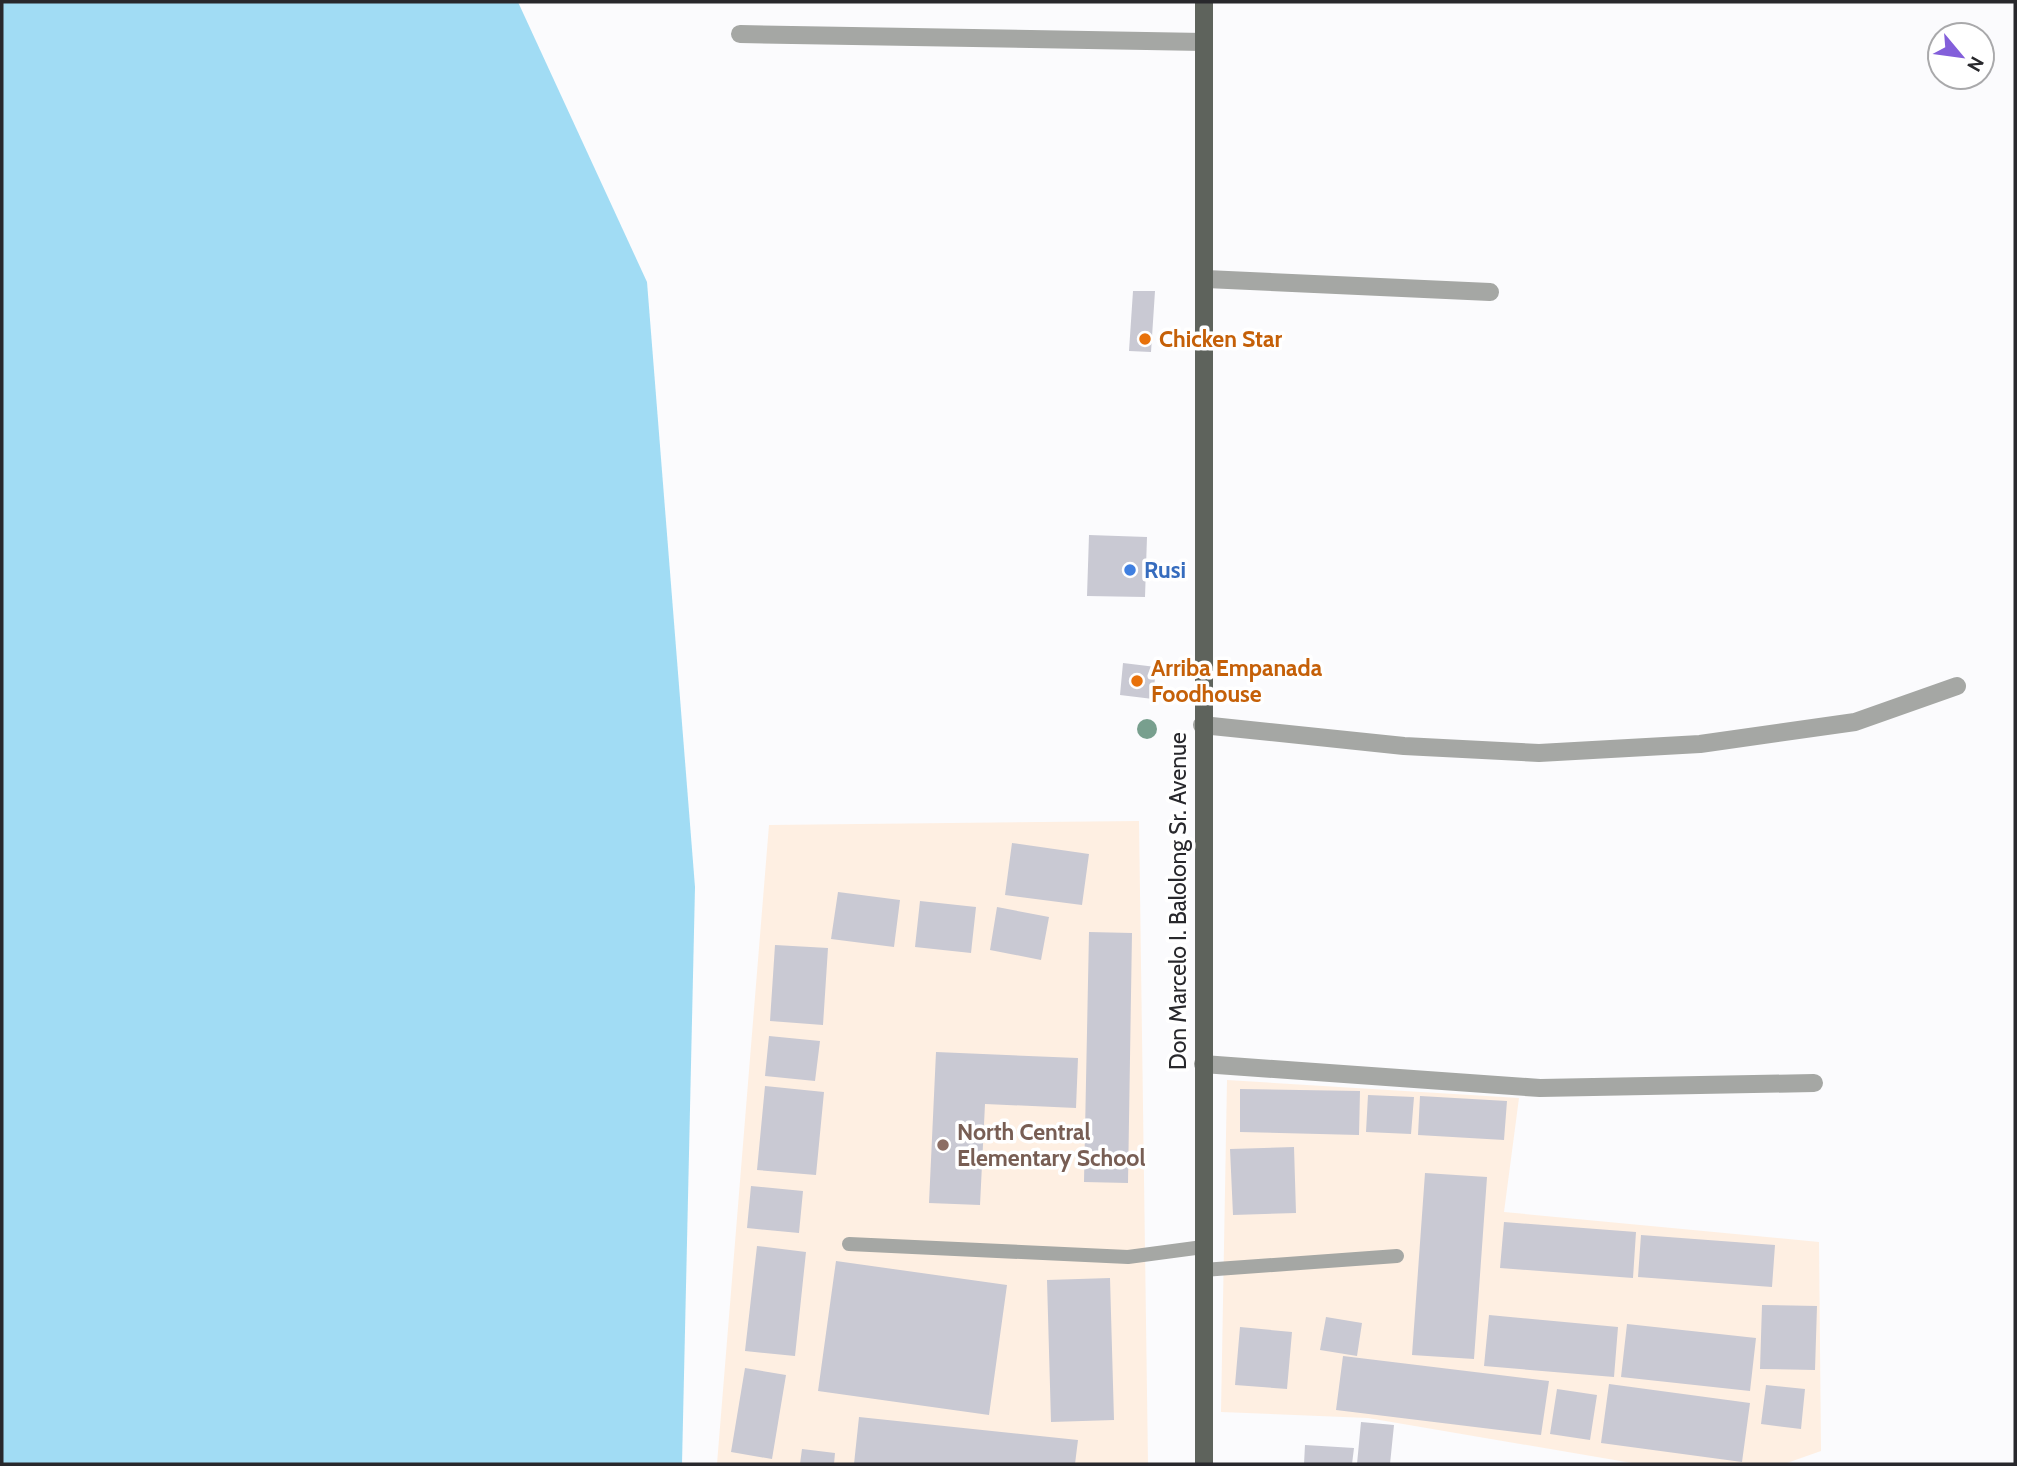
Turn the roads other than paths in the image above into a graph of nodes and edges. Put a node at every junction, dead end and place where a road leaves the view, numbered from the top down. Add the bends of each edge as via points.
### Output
1 (1203, 2) edge
2 (740, 34) dead end
3 (1204, 42) junction
4 (1206, 279) junction
5 (1490, 292) dead end
6 (1957, 687) dead end
7 (1202, 725) junction
8 (1203, 1064) junction
9 (1815, 1083) dead end
10 (849, 1244) dead end
11 (1203, 1247) junction
12 (1397, 1256) dead end
13 (1203, 1269) junction
14 (1204, 1464) edge

1 - 3 main road, Don Marcelo I. Balolong Sr. Avenue
2 - 3 street
3 - 4 main road, Don Marcelo I. Balolong Sr. Avenue
4 - 5 street
4 - 7 main road, Don Marcelo I. Balolong Sr. Avenue
6 - 7 street via 1855,722 1700,744 1539,753 1405,746
7 - 8 main road, Don Marcelo I. Balolong Sr. Avenue
8 - 9 street via 1540,1088
8 - 11 main road, Don Marcelo I. Balolong Sr. Avenue
10 - 11 lane via 1128,1257
11 - 13 main road, Don Marcelo I. Balolong Sr. Avenue
12 - 13 lane
13 - 14 main road, Don Marcelo I. Balolong Sr. Avenue

